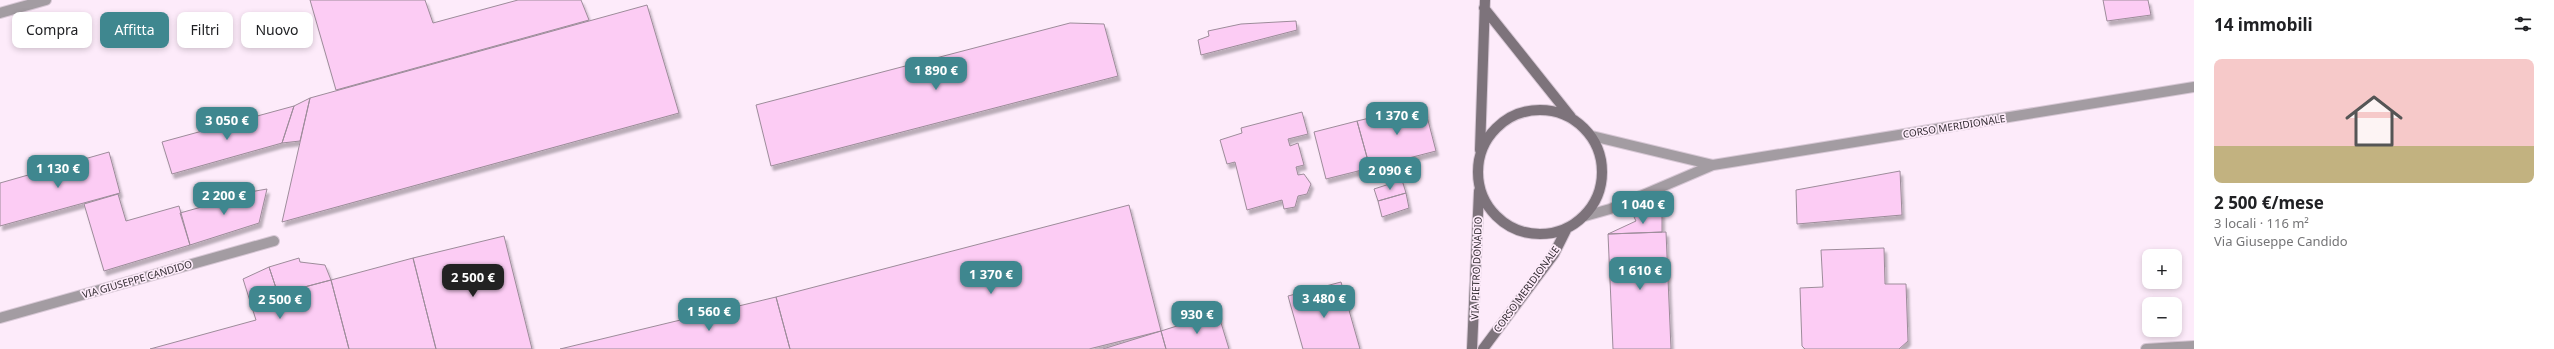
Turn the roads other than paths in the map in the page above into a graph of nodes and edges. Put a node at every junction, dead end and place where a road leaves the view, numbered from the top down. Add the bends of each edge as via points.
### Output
1 (46, 0) edge
2 (1484, 4) edge
3 (0, 13) edge
4 (2194, 87) edge
5 (1571, 117) junction
6 (1592, 136) junction
7 (1480, 155) junction
8 (1713, 165) junction
9 (1479, 187) junction
10 (1585, 216) junction
11 (1567, 228) junction
12 (274, 241) dead end
13 (0, 318) edge
14 (2194, 346) edge
15 (1472, 349) edge
16 (1484, 349) edge
17 (2146, 349) edge

1 - 3 street
2 - 5 main road, CORSO MERIDIONALE
2 - 7 main road
4 - 8 street, CORSO MERIDIONALE
5 - 6 main road, CORSO MERIDIONALE
5 - 7 main road, CORSO MERIDIONALE via 1554,111 1534,109 1516,114 1500,124 1487,138
6 - 8 street
6 - 10 main road, CORSO MERIDIONALE via 1599,149 1603,178 1600,192
7 - 9 main road, CORSO MERIDIONALE via 1477,171
8 - 10 street via 1610,209
9 - 11 main road, CORSO MERIDIONALE via 1486,204 1494,214 1514,228 1531,234 1550,234
9 - 15 main road, VIA PIETRO DONADIO
10 - 11 main road, CORSO MERIDIONALE
11 - 16 main road, CORSO MERIDIONALE via 1554,254
12 - 13 street, VIA GIUSEPPE CANDIDO
14 - 17 street

